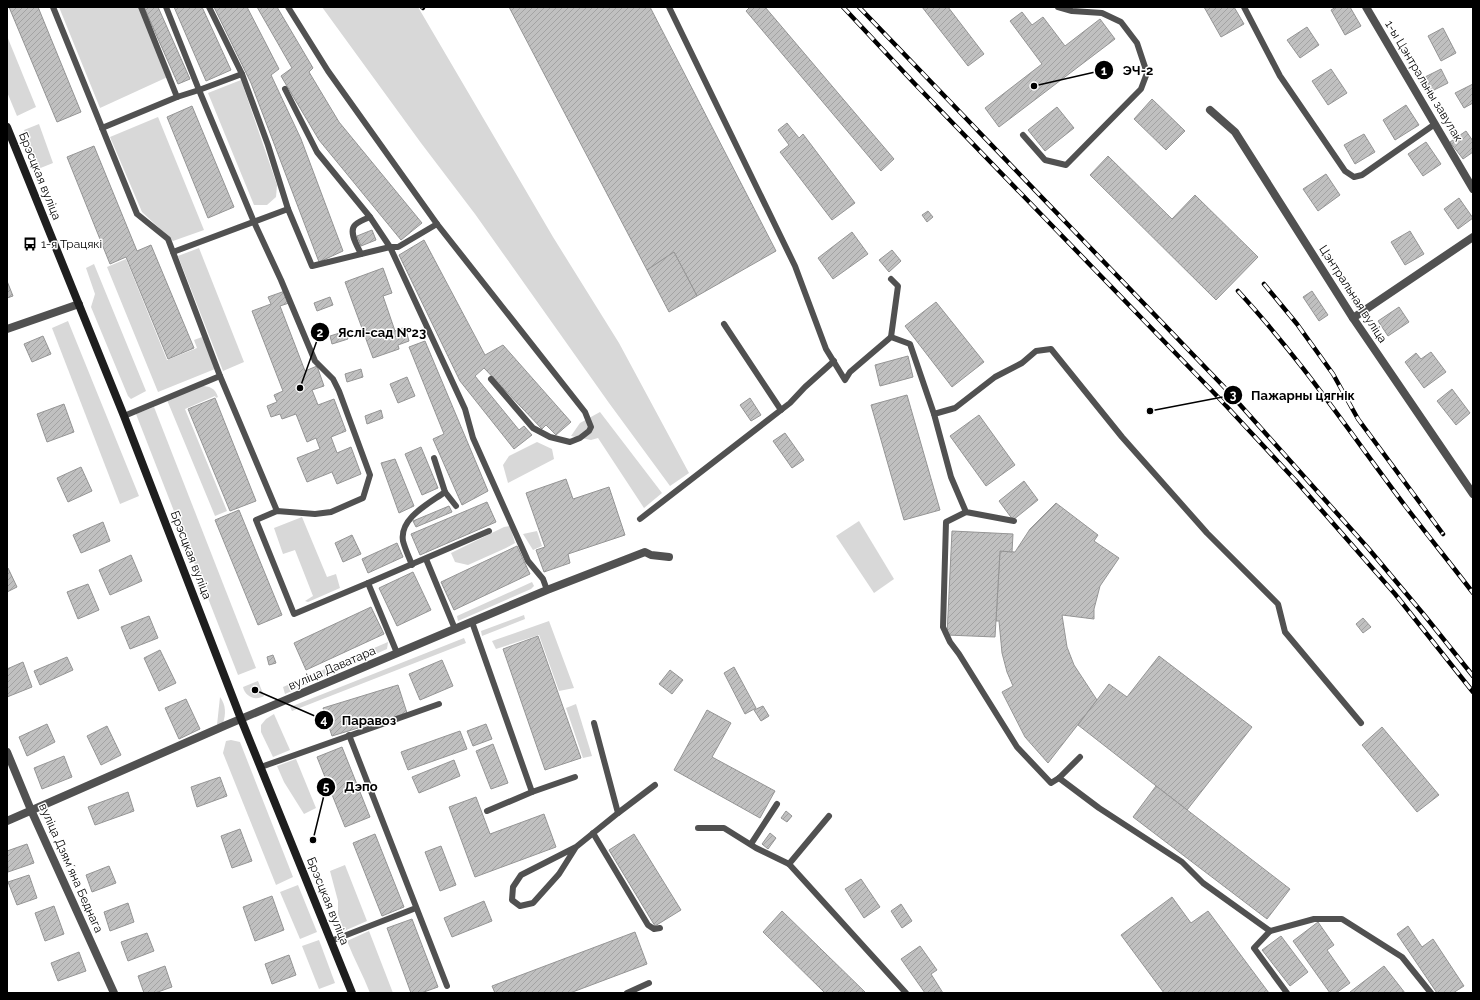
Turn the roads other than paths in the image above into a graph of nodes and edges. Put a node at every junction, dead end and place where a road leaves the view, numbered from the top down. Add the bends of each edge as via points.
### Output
1 (53, 7) edge
2 (141, 7) edge
3 (166, 7) edge
4 (209, 7) edge
5 (288, 7) edge
6 (669, 7) edge
7 (1058, 7) edge
8 (1244, 7) edge
9 (1366, 7) edge
10 (242, 74) junction
11 (199, 90) junction
12 (285, 90) dead end
13 (177, 97) junction
14 (1210, 110) dead end
15 (1435, 124) junction
16 (7, 126) edge
17 (102, 128) junction
18 (1023, 135) dead end
19 (1473, 189) edge
20 (288, 209) junction
21 (370, 217) junction
22 (254, 222) junction
23 (438, 224) junction
24 (1473, 236) edge
25 (390, 247) junction
26 (173, 252) junction
27 (361, 254) junction
28 (891, 279) dead end
29 (79, 304) junction
30 (1353, 318) junction
31 (724, 324) dead end
32 (7, 329) edge
33 (891, 337) junction
34 (834, 361) junction
35 (220, 376) junction
36 (490, 379) dead end
37 (781, 410) junction
38 (934, 414) junction
39 (124, 416) junction
40 (434, 458) dead end
41 (445, 492) junction
42 (1473, 494) edge
43 (456, 506) dead end
44 (277, 511) junction
45 (966, 512) junction
46 (640, 519) dead end
47 (1014, 521) dead end
48 (489, 531) dead end
49 (669, 557) dead end
50 (426, 559) junction
51 (412, 565) junction
52 (368, 583) junction
53 (547, 590) junction
54 (472, 622) junction
55 (455, 629) junction
56 (397, 653) junction
57 (439, 704) dead end
58 (241, 719) junction
59 (594, 723) dead end
60 (1361, 723) dead end
61 (349, 736) junction
62 (7, 752) edge
63 (1080, 757) dead end
64 (261, 767) junction
65 (575, 777) dead end
66 (1059, 778) junction
67 (655, 785) dead end
68 (532, 792) junction
69 (777, 804) dead end
70 (31, 810) junction
71 (487, 811) dead end
72 (618, 813) junction
73 (829, 816) dead end
74 (7, 821) edge
75 (698, 828) dead end
76 (593, 834) junction
77 (751, 844) junction
78 (576, 847) junction
79 (789, 864) junction
80 (416, 908) junction
81 (660, 928) dead end
82 (1270, 931) junction
83 (331, 942) junction
84 (649, 983) dead end
85 (447, 986) dead end
86 (114, 993) edge
87 (352, 993) edge
88 (627, 993) edge
89 (906, 993) edge
90 (1287, 993) edge
91 (1430, 993) edge

1 - 17 lane
2 - 13 lane
3 - 11 lane
4 - 10 lane
5 - 23 lane via 328,71
6 - 34 lane via 794,266 826,349
7 - 18 lane via 1102,13 1121,22 1137,43 1147,73 1141,89 1066,165 1045,160
8 - 15 lane via 1280,76 1346,171 1354,177 1362,175
9 - 15 street, 1-ы Цэнтральны завулак
10 - 11 lane
10 - 20 lane
11 - 13 lane
11 - 22 lane
12 - 21 lane via 317,152
13 - 17 lane
14 - 30 street, Цэнтральная вуліца via 1235,132
15 - 19 street, 1-ы Цэнтральны завулак
16 - 29 main road, Брэсцкая вуліца
17 - 26 lane via 137,214 168,239
20 - 22 lane
20 - 27 lane via 312,266
21 - 25 lane
21 - 27 lane via 355,225 352,233
22 - 26 lane
22 - 44 lane via 315,361 333,379 339,390 370,475 363,498 331,512 315,514
23 - 25 lane via 398,247
23 - 36 lane via 585,412 589,431 570,442 550,437 533,428
24 - 30 street
25 - 27 lane
25 - 53 lane via 465,409 473,438 528,561 543,579
26 - 35 lane
28 - 33 lane via 898,286
29 - 32 street
29 - 39 main road, Брэсцкая вуліца
30 - 42 street, Цэнтральная вуліца
31 - 37 lane
33 - 34 lane via 850,372 846,380
33 - 38 lane via 910,344
34 - 37 lane
35 - 39 lane
35 - 44 lane
37 - 46 lane
38 - 45 lane via 951,477
38 - 60 lane via 955,408 995,377 1022,363 1036,351 1051,349 1122,437 1197,522 1278,604 1285,632
39 - 58 main road, Брэсцкая вуліца
40 - 41 lane
41 - 43 lane
41 - 51 lane via 415,512 409,521 403,540
44 - 52 lane via 256,520 294,614
45 - 47 lane
45 - 66 lane via 946,522 943,627 1017,747 1051,783
48 - 50 lane
49 - 53 street, вуліца Даватара via 645,552
50 - 51 lane
50 - 55 lane
51 - 52 lane
52 - 56 lane
53 - 54 street, вуліца Даватара
54 - 55 street, вуліца Даватара
54 - 68 lane
55 - 56 street, вуліца Даватара
56 - 58 street, вуліца Даватара
57 - 61 lane
58 - 64 main road, Брэсцкая вуліца
58 - 70 street, вуліца Даватара
59 - 72 lane
61 - 64 lane
61 - 80 lane
62 - 70 street, вуліца Дзямʼяна Беднага
63 - 66 lane
64 - 83 main road, Брэсцкая вуліца
65 - 68 lane
66 - 82 lane via 1099,808 1182,862 1203,883
67 - 72 lane
68 - 71 lane
69 - 77 lane
70 - 74 street, вуліца Даватара
70 - 86 street, вуліца Дзямʼяна Беднага
72 - 76 lane
73 - 79 lane
75 - 77 lane via 724,828
76 - 78 lane
76 - 81 lane via 648,925 654,929
77 - 79 lane
78 - 78 lane via 521,875 513,887 512,900 520,906 533,903 559,874
79 - 89 lane
80 - 83 lane
80 - 85 lane
82 - 90 lane via 1254,948
82 - 91 lane via 1314,919 1342,919 1402,957
83 - 87 main road, Брэсцкая вуліца
84 - 88 lane

